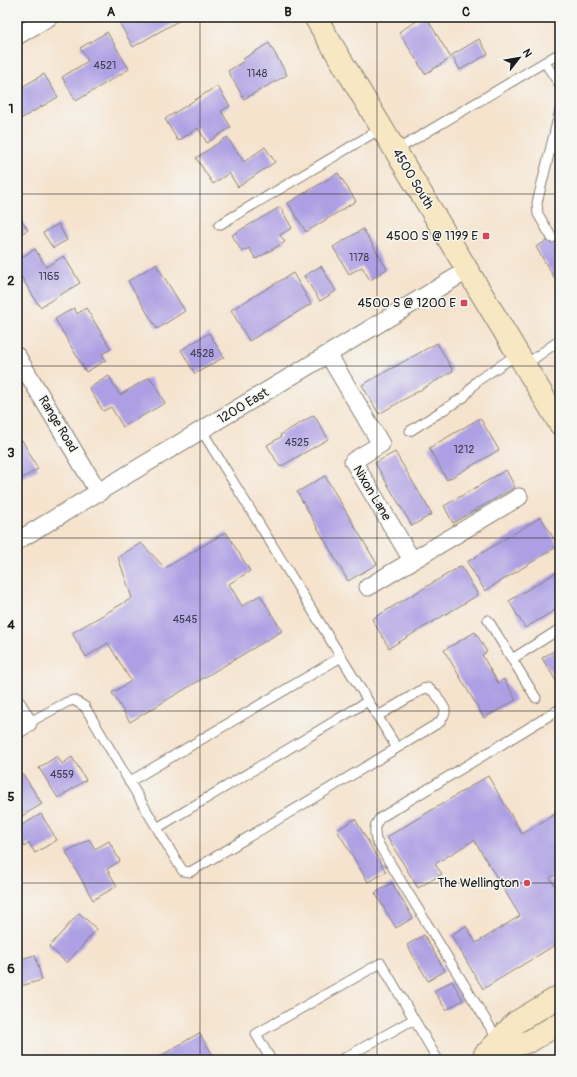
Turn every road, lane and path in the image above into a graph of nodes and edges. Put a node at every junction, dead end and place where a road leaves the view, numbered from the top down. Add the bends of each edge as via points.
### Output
1 (49, 17) edge
2 (315, 17) edge
3 (17, 36) edge
4 (560, 53) edge
5 (545, 63) junction
6 (560, 85) edge
7 (560, 110) edge
8 (382, 128) junction
9 (396, 151) junction
10 (219, 225) dead end
11 (552, 238) dead end
12 (468, 270) junction
13 (560, 340) edge
14 (328, 354) junction
15 (17, 356) edge
16 (521, 360) junction
17 (560, 424) edge
18 (202, 431) junction
19 (410, 431) dead end
20 (99, 492) junction
21 (519, 497) dead end
22 (17, 541) edge
23 (412, 560) junction
24 (368, 586) dead end
25 (488, 620) dead end
26 (560, 629) edge
27 (341, 657) junction
28 (512, 659) junction
29 (536, 698) dead end
30 (368, 701) junction
31 (17, 705) edge
32 (560, 709) edge
33 (378, 716) junction
34 (23, 727) edge
35 (397, 748) junction
36 (129, 782) junction
37 (157, 828) junction
38 (560, 996) edge
39 (414, 1019) junction
40 (560, 1023) edge
41 (487, 1051) edge
42 (271, 1060) edge
43 (341, 1060) edge
44 (438, 1060) edge

1 - 3 street
2 - 8 main road, 4500 South
4 - 5 lane
5 - 6 lane
5 - 9 lane
7 - 11 lane via 537,203 538,214
8 - 9 main road, 4500 South
8 - 10 lane
9 - 12 main road, 4500 South
12 - 14 street, 1200 East
12 - 16 main road, 4500 South
13 - 16 lane
14 - 18 street, 1200 East
14 - 23 street, Nixon Lane via 381,444 353,461
15 - 20 street, Range Road
16 - 17 main road, 4500 South
16 - 19 lane via 477,381 464,397
18 - 20 street, 1200 East
18 - 27 lane
20 - 22 street, 1200 East
21 - 23 street
23 - 24 street
25 - 28 lane
26 - 28 lane
27 - 30 lane
27 - 36 lane
28 - 29 lane
30 - 33 lane
30 - 37 lane
31 - 34 street
32 - 41 lane via 380,818 375,824 376,840
33 - 35 lane
33 - 35 lane via 428,688 436,694 445,709 440,722
34 - 36 lane via 67,702 74,700 81,703
35 - 37 lane via 190,872 183,871
36 - 37 lane
38 - 41 main road via 515,1023
39 - 42 lane via 380,963 256,1034
39 - 43 lane
39 - 44 lane
40 - 41 main road via 530,1041

